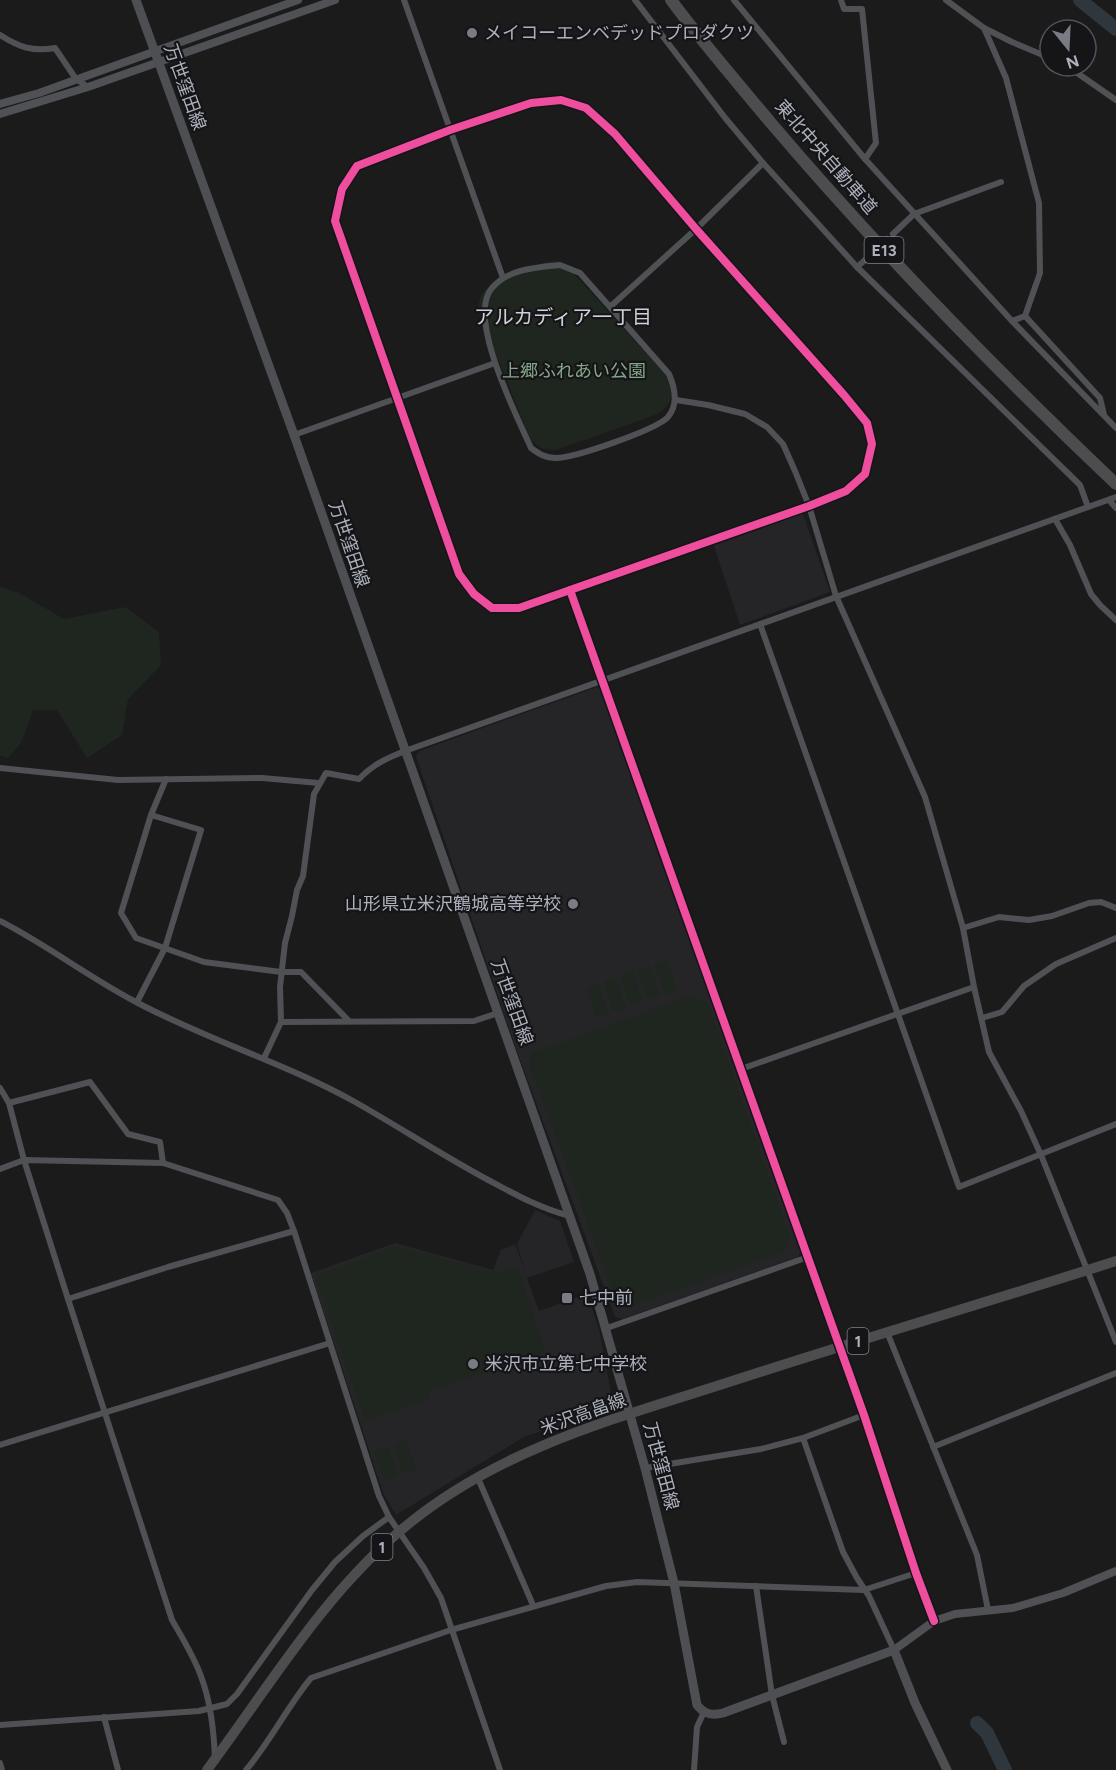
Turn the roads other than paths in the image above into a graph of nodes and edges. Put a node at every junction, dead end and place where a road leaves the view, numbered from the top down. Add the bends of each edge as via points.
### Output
1 (136, 0) edge
2 (298, 0) edge
3 (335, 0) edge
4 (404, 0) edge
5 (635, 0) edge
6 (670, 0) edge
7 (679, 0) edge
8 (734, 0) edge
9 (841, 0) edge
10 (946, 0) edge
11 (984, 28) junction
12 (0, 34) edge
13 (155, 52) junction
14 (1038, 53) edge
15 (159, 63) junction
16 (1086, 78) edge
17 (76, 80) junction
18 (88, 87) junction
19 (1116, 100) edge
20 (0, 104) edge
21 (0, 114) edge
22 (450, 130) junction
23 (865, 159) junction
24 (763, 163) junction
25 (1000, 182) dead end
26 (914, 214) junction
27 (696, 229) junction
28 (893, 234) tunnel mouth
29 (872, 254) tunnel mouth
30 (857, 267) junction
31 (504, 278) junction
32 (611, 306) junction
33 (1025, 316) junction
34 (1012, 321) junction
35 (495, 363) junction
36 (397, 397) junction
37 (676, 400) junction
38 (1104, 416) junction
39 (1116, 428) edge
40 (294, 435) junction
41 (1116, 473) edge
42 (1116, 484) edge
43 (1116, 497) edge
44 (1109, 500) junction
45 (809, 506) junction
46 (1088, 507) junction
47 (1116, 508) edge
48 (1054, 519) junction
49 (570, 590) junction
50 (836, 596) junction
51 (1116, 620) edge
52 (760, 624) junction
53 (603, 680) junction
54 (405, 751) junction
55 (0, 768) edge
56 (166, 779) junction
57 (319, 783) junction
58 (151, 815) junction
59 (1116, 908) edge
60 (0, 921) edge
61 (963, 928) junction
62 (1116, 938) edge
63 (165, 948) junction
64 (281, 972) junction
65 (974, 987) junction
66 (136, 1002) junction
67 (498, 1013) junction
68 (898, 1014) junction
69 (982, 1018) junction
70 (281, 1022) junction
71 (350, 1022) junction
72 (264, 1058) junction
73 (741, 1069) junction
74 (0, 1088) edge
75 (9, 1103) junction
76 (1116, 1124) edge
77 (1041, 1155) junction
78 (24, 1161) junction
79 (163, 1163) junction
80 (0, 1168) edge
81 (571, 1216) junction
82 (294, 1231) junction
83 (808, 1257) junction
84 (1116, 1262) edge
85 (1087, 1270) junction
86 (68, 1299) junction
87 (607, 1328) junction
88 (887, 1332) junction
89 (1116, 1342) edge
90 (330, 1343) junction
91 (840, 1347) junction
92 (1116, 1373) edge
93 (106, 1413) junction
94 (630, 1414) junction
95 (864, 1415) junction
96 (803, 1438) junction
97 (0, 1445) edge
98 (933, 1447) junction
99 (645, 1468) junction
100 (477, 1476) junction
101 (389, 1517) junction
102 (399, 1531) junction
103 (1116, 1571) edge
104 (916, 1573) junction
105 (674, 1583) junction
106 (756, 1586) junction
107 (864, 1590) junction
108 (533, 1605) junction
109 (988, 1610) junction
110 (934, 1621) junction
111 (451, 1630) junction
112 (894, 1650) junction
113 (772, 1695) junction
114 (209, 1708) junction
115 (704, 1712) junction
116 (104, 1718) junction
117 (0, 1725) edge
118 (784, 1742) dead end
119 (215, 1759) junction
120 (0, 1763) edge
121 (3, 1770) edge
122 (118, 1770) edge
123 (207, 1770) edge
124 (246, 1770) edge
125 (500, 1770) edge
126 (694, 1770) edge
127 (947, 1770) edge

1 - 13 main road, 万世窪田線
2 - 13 street
3 - 15 street
4 - 22 street
5 - 24 street
6 - 42 highway, 東北中央自動車道 / E13 via 797,153 926,296
7 - 41 highway, 東北中央自動車道 / E13 via 879,234
8 - 23 street
9 - 23 street via 844,9 862,9 876,142
10 - 11 street
11 - 14 street
11 - 33 street via 1006,78 1039,203 1040,273
12 - 17 street via 22,48 55,48
13 - 15 main road, 万世窪田線
13 - 17 street
15 - 18 street
15 - 40 main road, 万世窪田線
16 - 19 street
17 - 18 street
17 - 20 street
18 - 21 street
22 - 27 street via 531,104 561,100 586,108 615,134
22 - 31 street
22 - 36 street via 357,166 342,189 335,221
23 - 26 street
24 - 27 street
24 - 30 street
25 - 26 street
26 - 28 street
26 - 34 street
27 - 32 street
27 - 45 street via 867,423 872,444 865,474 846,491
29 - 30 street
30 - 46 street via 1080,485
31 - 32 street via 531,268 560,265 580,273
31 - 35 street via 491,289 484,303 484,324
32 - 37 street via 669,374
33 - 34 street
33 - 38 street via 1100,398
34 - 38 street
35 - 36 street
35 - 37 street via 531,448 542,457 557,458 605,445 652,427 668,417
36 - 40 street
36 - 49 street via 459,574 474,594 492,608 519,608
37 - 45 street via 745,414 767,427 783,444
38 - 39 street
40 - 54 main road, 万世窪田線
43 - 44 street
44 - 46 street
44 - 47 street
45 - 49 street
45 - 50 street
46 - 48 street
48 - 50 street
48 - 51 street via 1091,594
49 - 53 street
50 - 52 street
50 - 61 street via 925,797
52 - 53 street
52 - 68 street
53 - 54 street
53 - 73 street
54 - 57 street via 383,760 359,779 326,773
54 - 67 main road, 万世窪田線
55 - 56 street via 118,780
56 - 57 street via 262,778
56 - 58 street
57 - 64 street
58 - 63 street via 122,913 136,938
58 - 63 street via 201,830
59 - 61 street via 1101,902 1089,903 1052,916 1029,920 999,917
60 - 66 street
61 - 65 street
62 - 69 street via 1056,964 1024,986 1002,1012
63 - 64 street via 204,962
63 - 66 street
64 - 70 street
64 - 71 street via 300,972
65 - 68 street
65 - 69 street
66 - 72 street
67 - 71 street via 474,1021
67 - 81 main road, 万世窪田線
68 - 73 street
68 - 77 street via 959,1187
69 - 77 street via 989,1052
70 - 71 street
70 - 72 street
72 - 81 street via 353,1102 536,1205
73 - 83 street
74 - 75 street
75 - 78 street
75 - 79 street via 90,1082 128,1134 160,1142
76 - 77 street
77 - 85 street
78 - 79 street
78 - 80 street
78 - 86 street
79 - 82 street via 278,1200
81 - 87 main road, 万世窪田線
82 - 86 street
82 - 90 street
83 - 87 street
83 - 91 street
84 - 85 main road, 米沢高畠線 / 1
85 - 88 main road, 米沢高畠線 / 1
85 - 89 street
86 - 93 street
87 - 94 main road, 万世窪田線
88 - 91 main road, 米沢高畠線 / 1
88 - 98 street
90 - 93 street
90 - 101 street
91 - 94 main road, 米沢高畠線 / 1
91 - 95 street
92 - 98 street
93 - 97 street
93 - 114 street via 172,1620 194,1658
94 - 99 main road, 万世窪田線
94 - 100 main road, 米沢高畠線 / 1 via 522,1454
95 - 96 street
95 - 104 street
96 - 99 street via 762,1449
96 - 107 street via 843,1552
98 - 109 street via 977,1556
99 - 105 main road, 万世窪田線
100 - 102 main road, 米沢高畠線 / 1
100 - 108 street
101 - 102 street
101 - 114 street via 335,1562 237,1694 227,1704
102 - 111 street via 441,1598
102 - 119 main road, 米沢高畠線 / 1 via 326,1607
103 - 109 street via 1063,1593 1013,1608
104 - 107 street
104 - 110 street
105 - 106 street
105 - 108 street via 614,1584
105 - 115 main road, 万世窪田線 via 697,1705
106 - 107 street
106 - 113 street
107 - 112 street
108 - 111 street
109 - 110 street
110 - 112 street
111 - 124 street via 311,1678
111 - 125 street
112 - 113 main road
112 - 127 main road
113 - 115 main road via 717,1715
113 - 118 street
114 - 116 street via 199,1712
114 - 119 street
115 - 126 street via 697,1727
116 - 117 street
116 - 122 street
119 - 123 main road, 米沢高畠線 / 1
120 - 121 street

